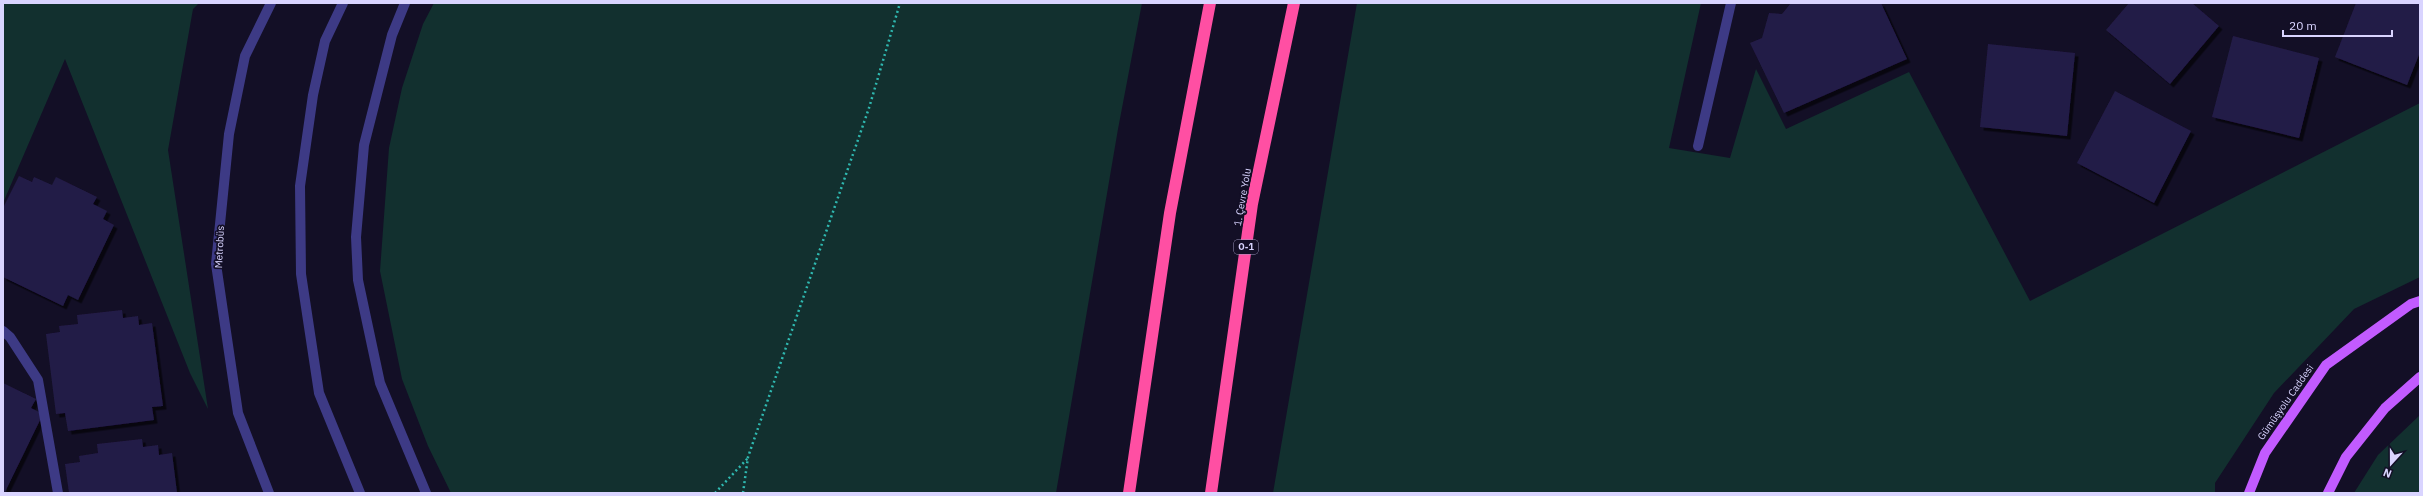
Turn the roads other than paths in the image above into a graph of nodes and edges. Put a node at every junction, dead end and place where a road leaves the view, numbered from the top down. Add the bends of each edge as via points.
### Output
1 (272, 3) edge
2 (343, 3) edge
3 (405, 3) edge
4 (1210, 3) edge
5 (1294, 3) edge
6 (1732, 3) edge
7 (1698, 146) dead end
8 (2420, 301) edge
9 (3, 331) edge
10 (2420, 377) edge
11 (58, 493) edge
12 (269, 493) edge
13 (360, 493) edge
14 (426, 493) edge
15 (1129, 493) edge
16 (1211, 493) edge
17 (2249, 493) edge
18 (2328, 493) edge

1 - 12 street, Metrobüs via 245,56 229,134 216,264 238,413
2 - 13 street via 325,41 312,95 300,186 301,274 319,394
3 - 14 street via 392,35 364,145 356,245 358,280 380,383
4 - 15 highway via 1170,213
5 - 16 highway, 1. Çevre Yolu / O-1 via 1252,204
6 - 7 street
8 - 17 main road, Gümüşyolu Caddesi via 2411,304 2326,365 2265,453
9 - 11 street via 10,336 38,380
10 - 18 main road via 2385,408 2351,451

